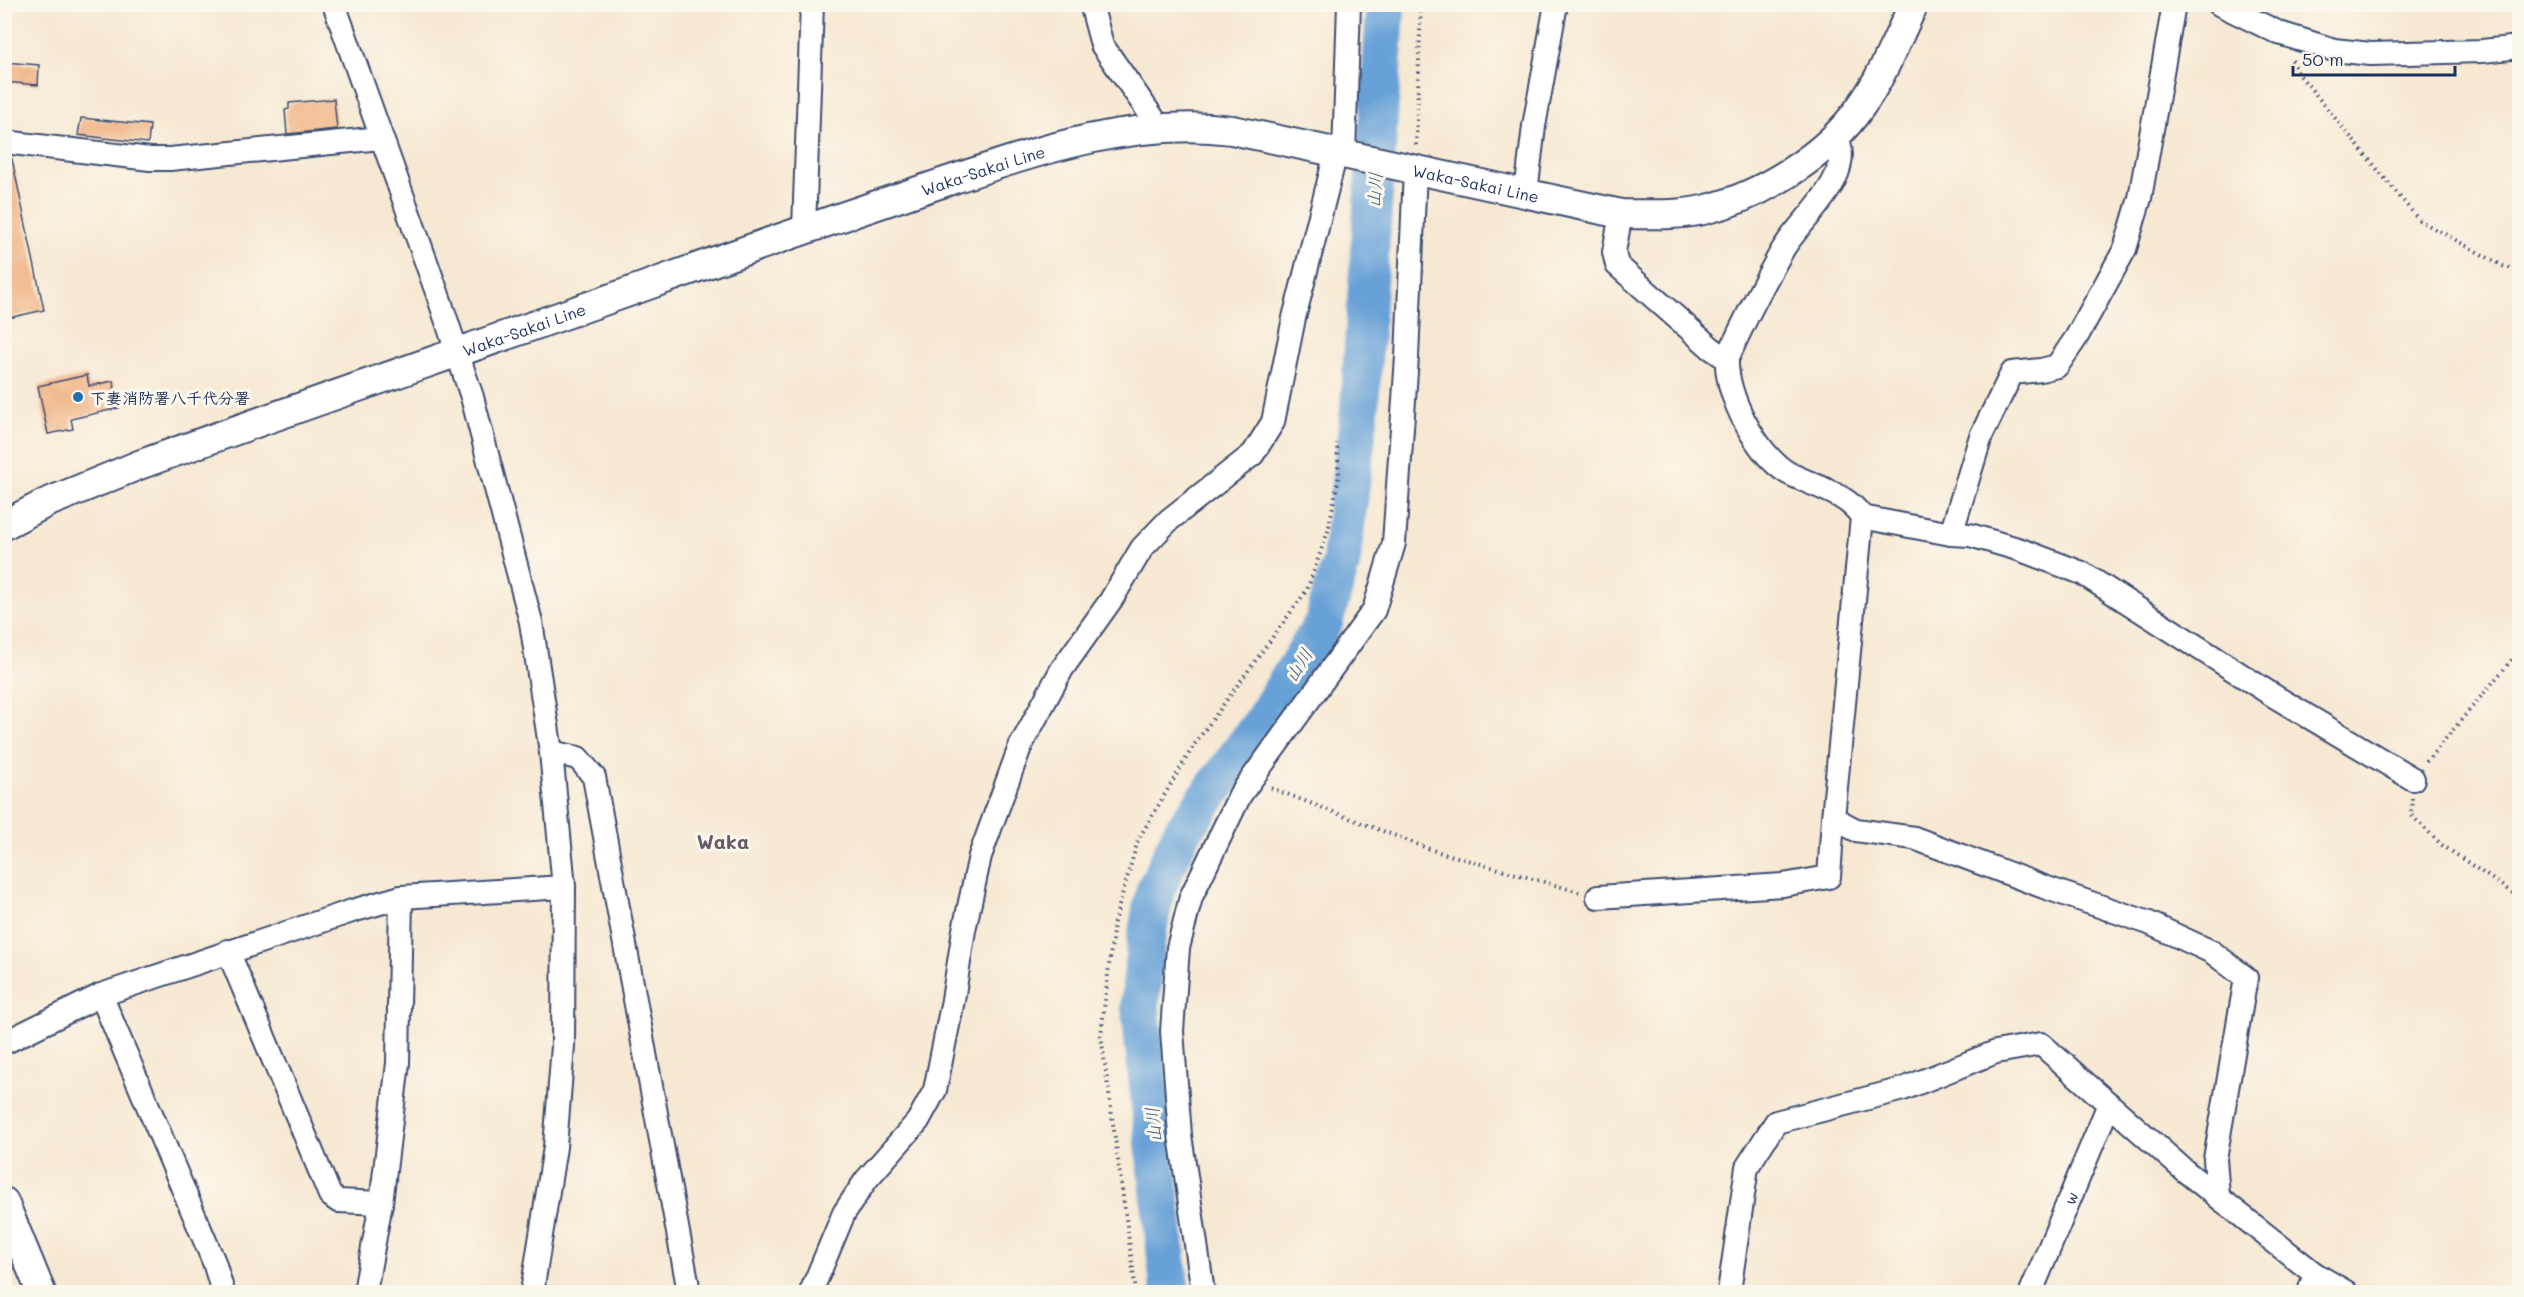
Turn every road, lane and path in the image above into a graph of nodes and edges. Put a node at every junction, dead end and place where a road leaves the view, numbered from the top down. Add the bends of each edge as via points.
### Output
1 (334, 4) edge
2 (812, 4) edge
3 (1091, 4) edge
4 (1349, 4) edge
5 (1421, 4) edge
6 (1556, 4) edge
7 (1914, 4) edge
8 (2174, 4) edge
9 (2219, 4) edge
10 (2279, 33) junction
11 (2520, 47) edge
12 (1160, 129) junction
13 (1836, 135) junction
14 (381, 138) junction
15 (4, 142) edge
16 (1346, 155) junction
17 (1408, 168) junction
18 (1527, 193) junction
19 (1621, 214) junction
20 (804, 229) junction
21 (2520, 272) edge
22 (458, 353) junction
23 (1727, 359) junction
24 (1862, 518) junction
25 (4, 525) edge
26 (1951, 534) junction
27 (2520, 650) edge
28 (551, 752) junction
29 (2413, 779) junction
30 (1251, 780) junction
31 (1833, 818) junction
32 (564, 887) junction
33 (401, 897) junction
34 (1598, 897) joint
35 (2520, 898) edge
36 (228, 951) junction
37 (101, 995) junction
38 (4, 1043) edge
39 (2109, 1104) junction
40 (2218, 1196) junction
41 (4, 1202) edge
42 (381, 1203) junction
43 (2312, 1283) edge
44 (41, 1293) edge
45 (223, 1293) edge
46 (365, 1293) edge
47 (532, 1293) edge
48 (689, 1293) edge
49 (811, 1293) edge
50 (1203, 1293) edge
51 (1729, 1293) edge
52 (2031, 1293) edge
53 (2346, 1293) edge

1 - 14 street
2 - 20 street
3 - 12 street via 1102,45
4 - 16 street
5 - 17 path
6 - 18 street via 1534,126
7 - 13 main road, Waka-Sakai Line via 1861,107
8 - 26 street via 2140,198 2125,249 2057,366 2012,373 1981,436
9 - 10 street
10 - 11 street via 2334,50 2372,54
10 - 21 path via 2298,73 2419,220
12 - 16 main road, Waka-Sakai Line via 1203,126 1232,130
12 - 20 main road, Waka-Sakai Line via 1033,153
13 - 19 main road, Waka-Sakai Line via 1784,176 1733,199 1703,210
13 - 23 street via 1840,160 1831,185 1783,248
14 - 15 street via 160,159
14 - 22 street
16 - 17 main road, Waka-Sakai Line
16 - 49 street via 1294,318 1273,422 1253,454 1169,520 1142,548 1062,669 1025,737 980,856 935,1090 918,1121 866,1180 844,1214
17 - 18 main road, Waka-Sakai Line
17 - 30 street via 1407,357 1394,543 1374,610
18 - 19 main road, Waka-Sakai Line
19 - 23 street via 1614,252 1617,265
20 - 22 main road, Waka-Sakai Line
22 - 25 main road, Waka-Sakai Line via 139,465 46,503
22 - 28 street via 531,622
23 - 24 street via 1733,396 1766,455 1786,471 1841,498 1856,508
24 - 26 street
24 - 31 street
26 - 29 street via 2022,549 2082,573
27 - 29 path
28 - 32 street
28 - 48 street via 578,758 594,777
29 - 35 path via 2411,815 2442,844
30 - 34 path via 1432,850
30 - 50 street via 1191,897 1178,948 1172,1031 1179,1123
31 - 34 street via 1829,877 1783,885
31 - 40 street via 1857,831 1914,838 2149,923 2212,952 2246,978 2215,1159
32 - 33 street
32 - 47 street via 563,1046 555,1147
33 - 36 street
33 - 42 street via 398,1063
36 - 37 street
36 - 42 street via 330,1195 338,1201
37 - 38 street
37 - 45 street via 214,1262
39 - 40 street
39 - 51 street via 2041,1044 1996,1052 1903,1089 1776,1122 1747,1167
39 - 52 street, w
40 - 43 street
41 - 44 main road
42 - 46 street
43 - 53 street

